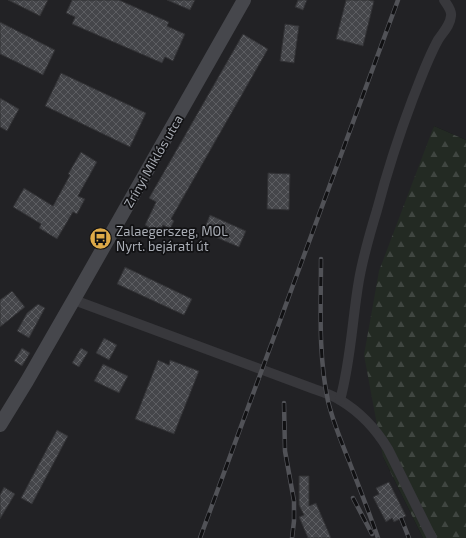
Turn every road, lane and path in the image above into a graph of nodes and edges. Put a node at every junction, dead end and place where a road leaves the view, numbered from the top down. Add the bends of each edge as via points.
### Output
1 (244, 0) edge
2 (444, 0) edge
3 (74, 300) junction
4 (340, 400) junction
5 (0, 425) edge
6 (432, 538) edge

1 - 3 main road, Zrínyi Miklós utca
2 - 4 street via 451,12 451,18 432,52 403,123 363,258 349,358
3 - 4 street
3 - 5 main road, Zrínyi Miklós utca
4 - 6 street via 364,418 382,438

